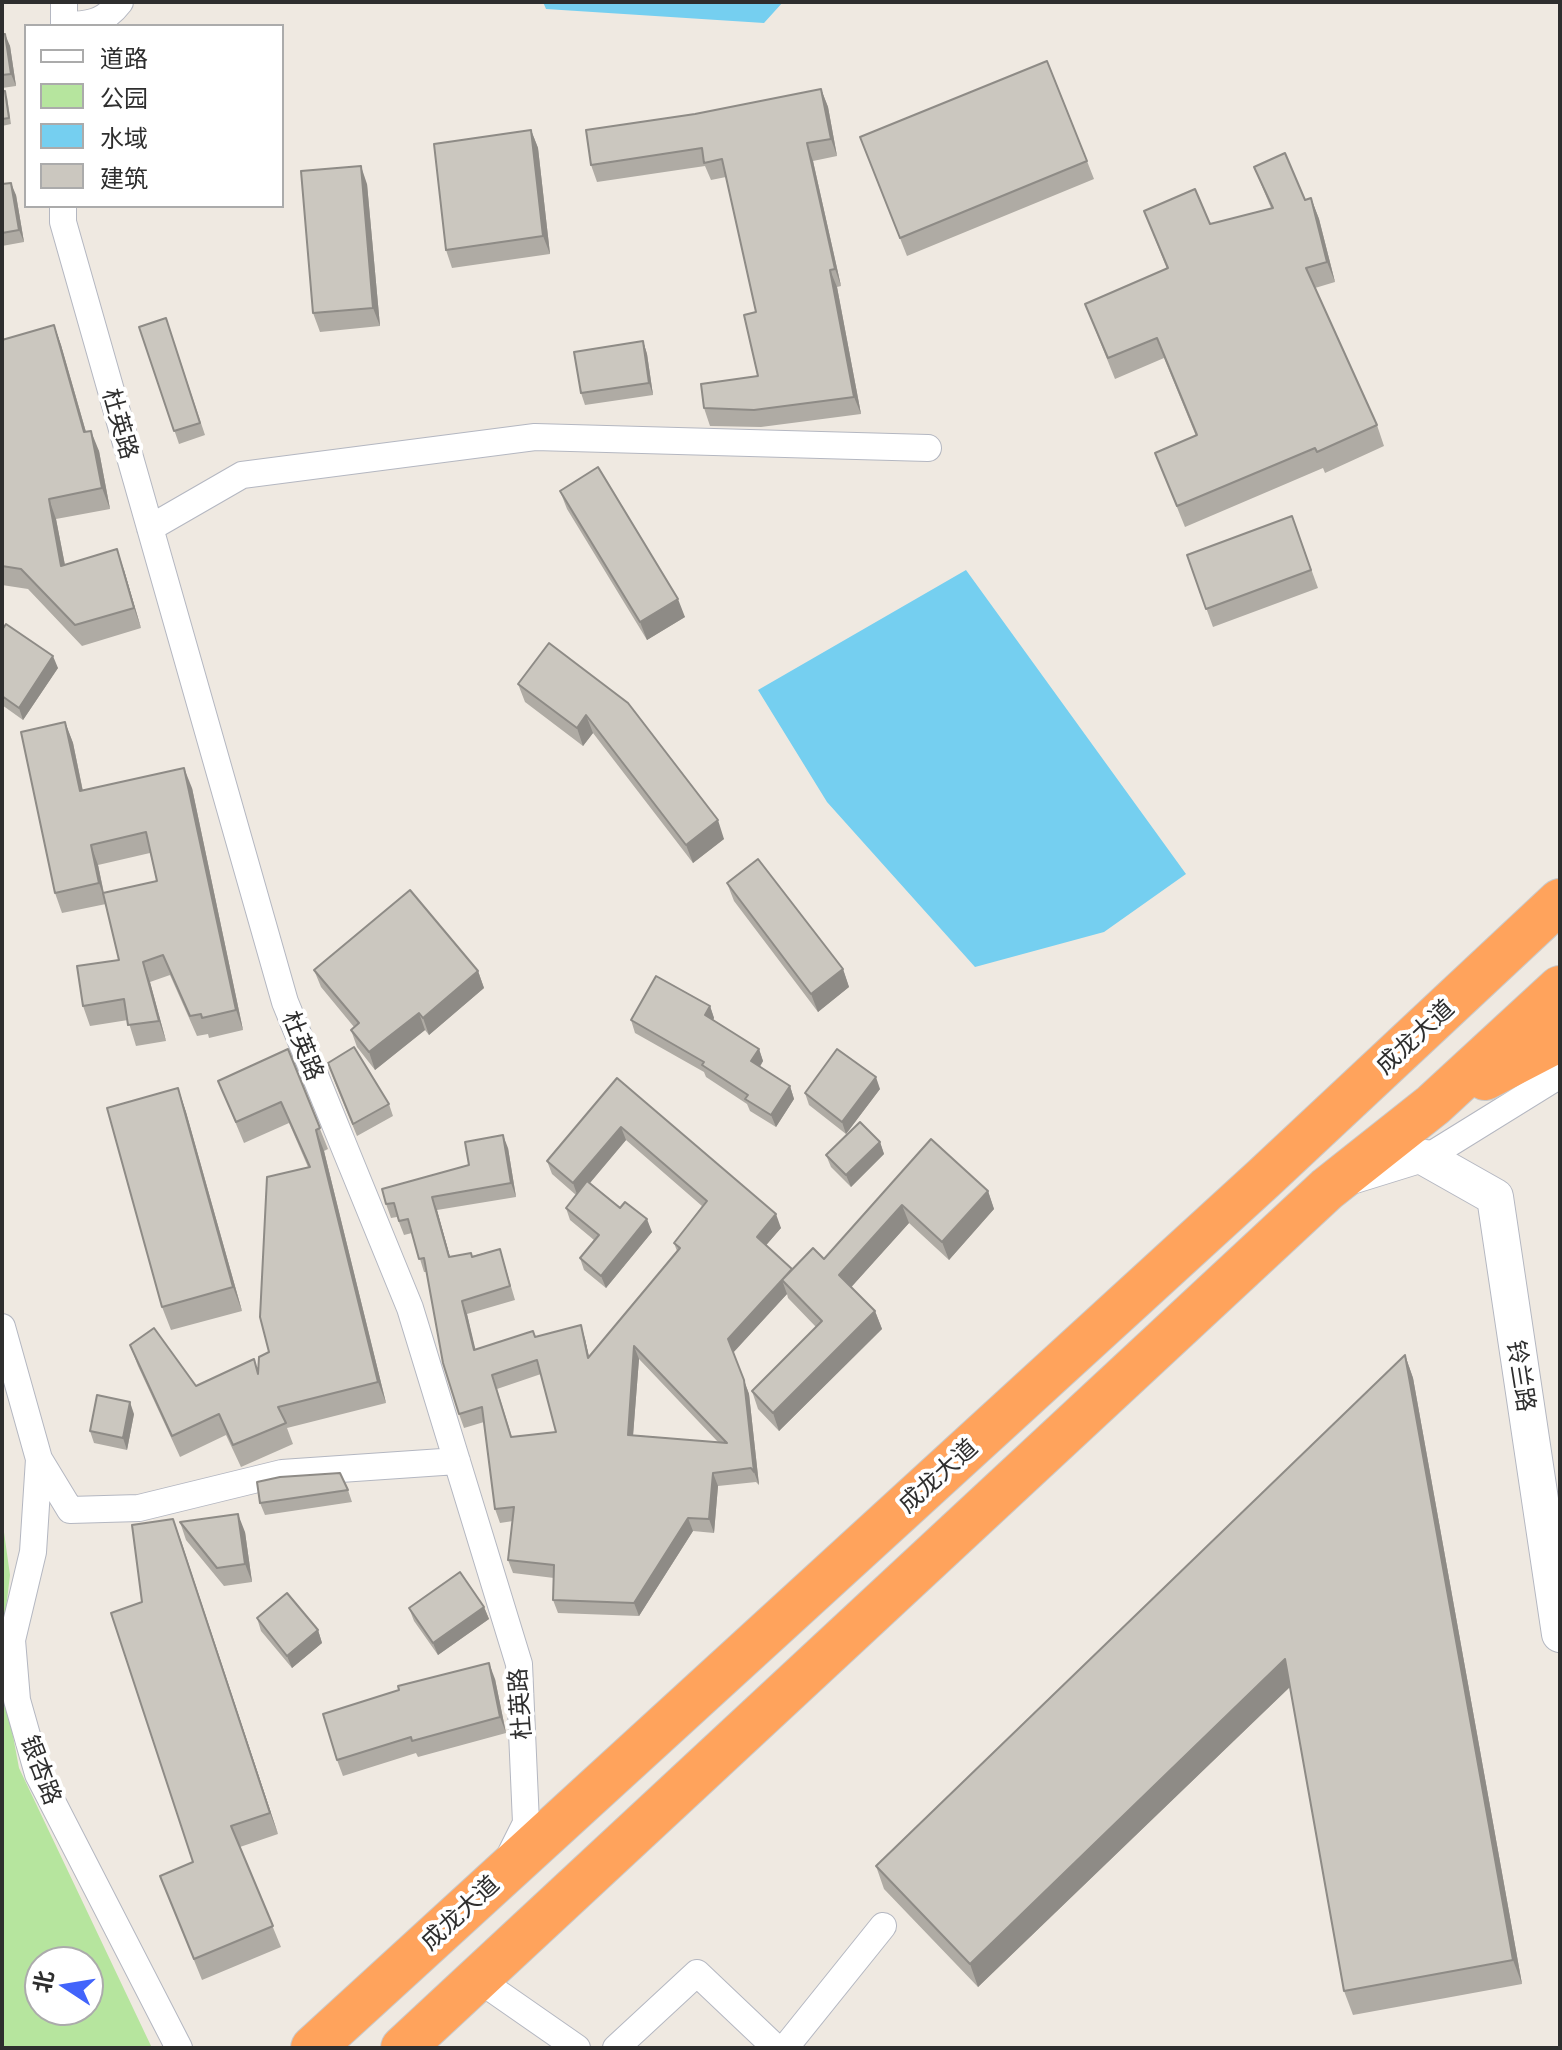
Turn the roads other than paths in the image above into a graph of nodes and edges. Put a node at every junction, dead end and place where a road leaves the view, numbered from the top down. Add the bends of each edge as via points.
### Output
1 (120, 2) edge
2 (64, 18) edge
3 (63, 208) edge
4 (928, 448) dead end
5 (150, 528) junction
6 (1560, 901) edge
7 (1560, 988) edge
8 (1560, 1039) edge
9 (1560, 1075) edge
10 (1433, 1105) junction
11 (1426, 1158) junction
12 (1327, 1189) junction
13 (2, 1327) edge
14 (39, 1459) junction
15 (457, 1461) junction
16 (1560, 1634) edge
17 (500, 1876) junction
18 (883, 1926) dead end
19 (475, 1977) junction
20 (179, 2048) edge
21 (313, 2048) edge
22 (403, 2048) edge
23 (577, 2048) edge
24 (616, 2048) edge
25 (776, 2048) edge
26 (785, 2048) edge

1 - 2 street via 92,24
3 - 5 street, 杜英路
4 - 5 street via 535,437 242,475
5 - 15 street, 杜英路 via 285,1002 410,1308
6 - 17 highway, 成龙大道
7 - 10 highway
8 - 10 highway
9 - 11 street
10 - 12 highway
11 - 12 street
11 - 16 street, 铃兰路 via 1495,1197
12 - 19 highway
13 - 14 street, 银杏路
14 - 15 street via 70,1510 139,1508 282,1473
14 - 20 street, 银杏路 via 33,1552 12,1640 17,1700 38,1774
15 - 17 street, 杜英路 via 519,1664 526,1823
17 - 21 highway, 成龙大道
18 - 26 street
19 - 22 highway
19 - 23 street
24 - 25 street via 697,1973

